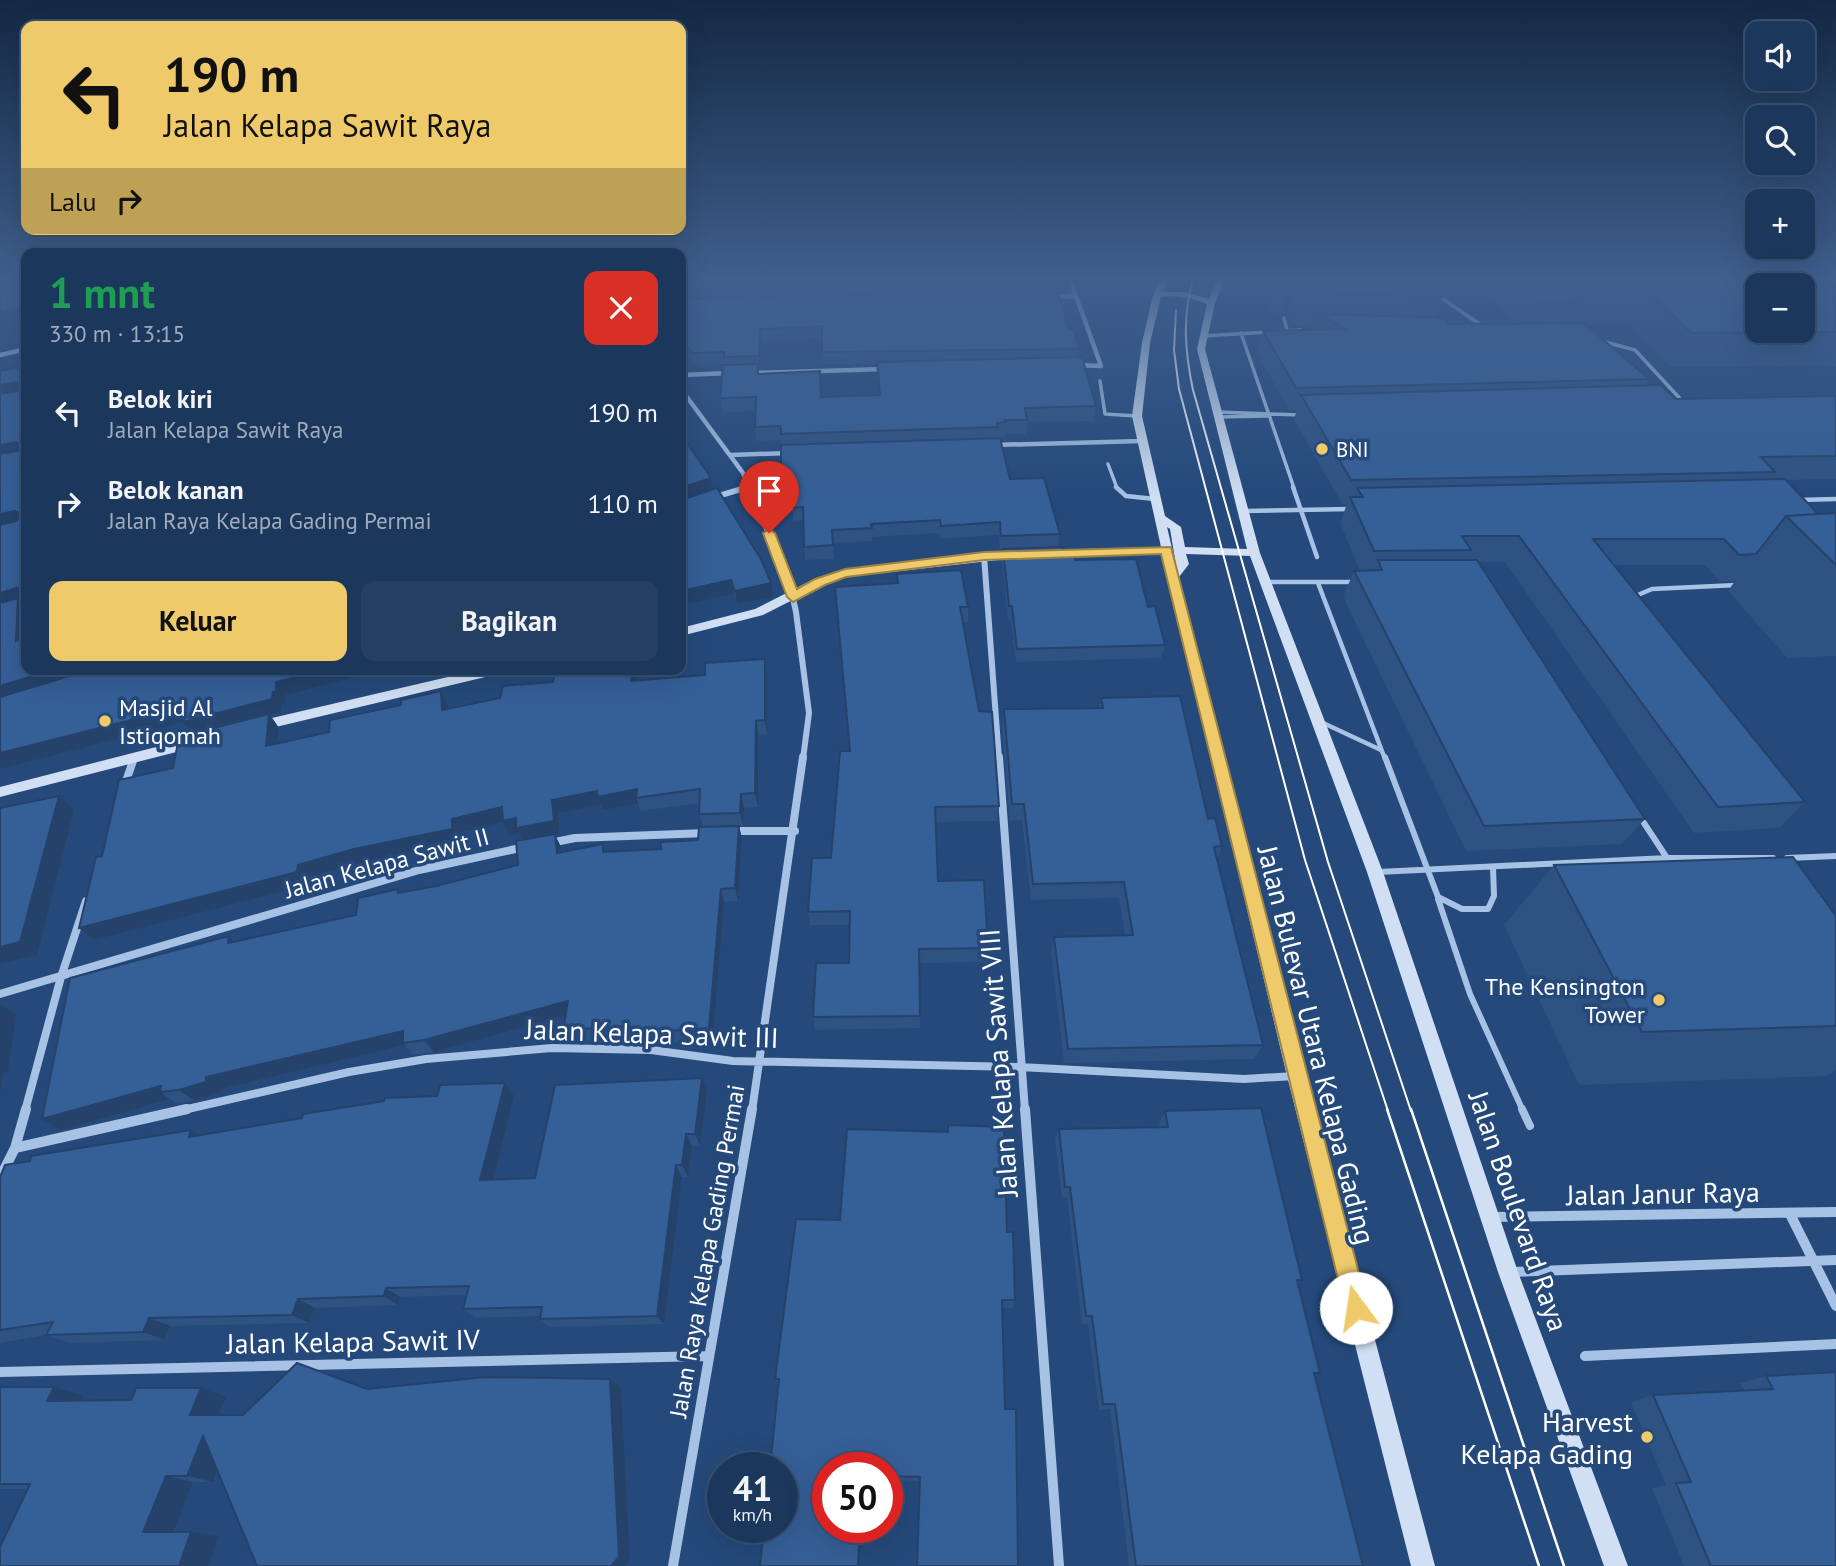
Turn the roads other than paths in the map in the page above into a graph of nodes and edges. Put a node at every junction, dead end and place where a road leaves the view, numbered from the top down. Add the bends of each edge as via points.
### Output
1 (1096, 352) edge
2 (1145, 352) edge
3 (1201, 352) edge
4 (1248, 352) edge
5 (1636, 352) edge
6 (1070, 366) edge
7 (895, 369) edge
8 (686, 375) edge
9 (1100, 381) dead end
10 (686, 396) edge
11 (1673, 406) edge
12 (1216, 414) junction
13 (1312, 414) edge
14 (1270, 415) junction
15 (1137, 416) junction
16 (1142, 441) junction
17 (978, 446) edge
18 (802, 453) edge
19 (730, 455) junction
20 (1108, 464) dead end
21 (750, 486) junction
22 (1155, 499) junction
23 (1836, 499) edge
24 (1795, 500) edge
25 (704, 501) edge
26 (1354, 509) edge
27 (1299, 510) junction
28 (1244, 511) junction
29 (1174, 550) junction
30 (1254, 553) junction
31 (984, 556) junction
32 (1317, 557) dead end
33 (1265, 582) junction
34 (1364, 582) edge
35 (1318, 583) junction
36 (1742, 585) edge
37 (793, 597) junction
38 (1631, 603) edge
39 (686, 631) edge
40 (476, 675) edge
41 (1318, 721) junction
42 (240, 730) edge
43 (213, 737) edge
44 (1381, 750) junction
45 (134, 758) junction
46 (0, 792) edge
47 (121, 796) edge
48 (1632, 806) edge
49 (795, 831) junction
50 (712, 832) edge
51 (726, 832) edge
52 (1836, 856) edge
53 (1667, 858) junction
54 (1493, 867) junction
55 (1426, 870) junction
56 (1375, 872) junction
57 (91, 886) edge
58 (1438, 897) junction
59 (61, 977) junction
60 (0, 994) edge
61 (761, 1060) junction
62 (1020, 1067) junction
63 (1296, 1076) junction
64 (1530, 1126) dead end
65 (15, 1148) junction
66 (0, 1178) edge
67 (1836, 1212) edge
68 (1790, 1214) junction
69 (1490, 1217) junction
70 (1836, 1260) edge
71 (1816, 1261) junction
72 (1508, 1272) junction
73 (1836, 1306) edge
74 (1836, 1344) edge
75 (707, 1356) junction
76 (1585, 1356) dead end
77 (0, 1372) edge
78 (673, 1566) edge
79 (1059, 1566) edge
80 (1423, 1566) edge
81 (1616, 1566) edge

1 - 6 street via 1101,366
2 - 15 main road, Jalan Bulevar Utara Kelapa Gading
3 - 12 main road
4 - 14 lane
5 - 11 lane via 1686,405
7 - 8 street
9 - 15 lane via 1105,414
10 - 19 street, Jalan Raya Kelapa Gading Permai
12 - 14 lane
12 - 28 main road
13 - 14 lane
14 - 27 lane
15 - 16 main road, Jalan Bulevar Utara Kelapa Gading
16 - 17 street
16 - 22 main road, Jalan Bulevar Utara Kelapa Gading
18 - 19 street
19 - 21 street, Jalan Raya Kelapa Gading Permai
20 - 22 lane via 1118,491
21 - 25 street
21 - 37 street, Jalan Raya Kelapa Gading Permai
22 - 29 main road, Jalan Bulevar Utara Kelapa Gading
23 - 24 lane
26 - 27 lane
27 - 28 lane
27 - 32 lane
28 - 30 main road
29 - 30 main road
29 - 31 main road
29 - 63 main road, Jalan Bulevar Utara Kelapa Gading via 1173,577
30 - 33 main road
31 - 37 main road via 845,573
31 - 62 street, Jalan Kelapa Sawit VIII
33 - 35 lane
33 - 41 main road
34 - 35 lane
35 - 44 lane
36 - 38 lane via 1652,589 1637,594
37 - 39 main road via 736,620
37 - 49 street, Jalan Raya Kelapa Gading Permai via 809,713
40 - 42 main road
41 - 44 lane
41 - 56 main road
43 - 45 main road
44 - 55 lane
45 - 46 main road
45 - 47 street
48 - 53 lane
49 - 51 street
49 - 61 street, Jalan Raya Kelapa Gading Permai
50 - 59 street, Jalan Kelapa Sawit II via 575,838 499,852 419,870
52 - 53 lane
53 - 54 lane
54 - 55 lane
54 - 58 lane via 1494,896 1488,909 1474,913 1457,909
55 - 56 lane
55 - 58 lane
56 - 69 main road, Jalan Boulevard Raya
57 - 59 street
58 - 64 lane via 1470,994
59 - 60 street, Jalan Kelapa Sawit II
59 - 65 street
61 - 62 street, Jalan Kelapa Sawit III
61 - 65 street, Jalan Kelapa Sawit III via 598,1048 440,1058 349,1072
61 - 75 street, Jalan Raya Kelapa Gading Permai
62 - 63 street, Jalan Kelapa Sawit III via 1244,1079
62 - 79 street, Jalan Kelapa Sawit VIII
63 - 80 main road, Jalan Bulevar Utara Kelapa Gading
65 - 66 street
67 - 68 street, Jalan Janur Raya
68 - 69 street, Jalan Janur Raya
68 - 71 street
69 - 72 main road, Jalan Boulevard Raya
70 - 71 street
71 - 72 street
71 - 73 street
72 - 81 main road, Jalan Boulevard Raya
74 - 76 street
75 - 77 street, Jalan Kelapa Sawit IV
75 - 78 street, Jalan Raya Kelapa Gading Permai

